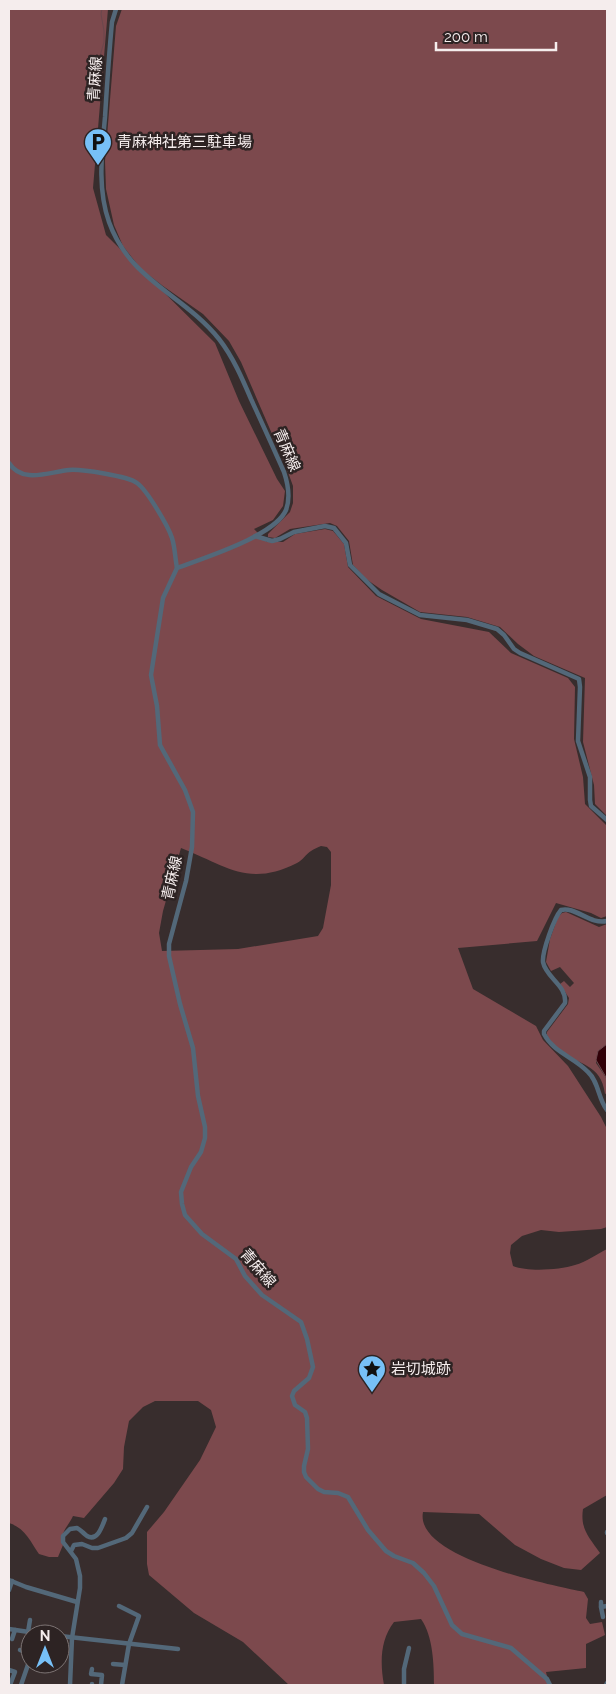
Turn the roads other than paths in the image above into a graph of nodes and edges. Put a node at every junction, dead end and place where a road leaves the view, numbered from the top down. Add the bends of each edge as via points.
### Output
1 (116, 9) edge
2 (9, 463) edge
3 (255, 536) junction
4 (177, 568) junction
5 (607, 820) edge
6 (607, 922) edge
7 (607, 1110) edge
8 (147, 1507) dead end
9 (105, 1519) dead end
10 (70, 1551) junction
11 (10, 1580) edge
12 (9, 1590) edge
13 (77, 1602) junction
14 (120, 1606) dead end
15 (607, 1606) edge
16 (603, 1617) dead end
17 (30, 1620) dead end
18 (29, 1624) edge
19 (9, 1629) edge
20 (15, 1630) junction
21 (20, 1631) edge
22 (72, 1638) junction
23 (12, 1639) dead end
24 (129, 1644) junction
25 (409, 1648) dead end
26 (178, 1649) dead end
27 (113, 1664) dead end
28 (125, 1665) junction
29 (92, 1669) dead end
30 (9, 1670) edge
31 (10, 1685) edge
32 (70, 1685) edge
33 (101, 1685) edge
34 (122, 1685) edge
35 (404, 1685) edge
36 (550, 1685) edge

1 - 3 street, 青麻線 via 112,22 102,163 105,208 127,257 150,280 210,328 228,350 248,391 284,472 289,492 286,511 272,526
2 - 4 street via 24,474 70,470 132,480 142,487 170,534
3 - 4 street, 青麻線
3 - 5 street via 272,541 294,532 325,526 334,528 346,543 350,565 379,594 420,615 468,620 497,629 520,653 579,679 578,740 590,777 591,806
4 - 36 street, 青麻線 via 163,598 151,675 160,744 193,812 186,882 169,944 180,1004 193,1048 205,1138 181,1192 182,1204 191,1222 236,1259 245,1276 262,1295 301,1322 312,1367 309,1378 292,1396 295,1405 305,1412 307,1418 306,1477 324,1492 338,1492 348,1497 373,1537 386,1551 413,1563 424,1574 434,1586 456,1630 511,1648 547,1678
6 - 7 street via 561,910 548,939 543,962 565,999 544,1034 557,1050 589,1072
8 - 10 street via 126,1538 98,1548 82,1544
9 - 10 street via 99,1534 94,1537 88,1537 77,1528 70,1529 63,1536 63,1542
10 - 13 street via 79,1566
11 - 12 street
11 - 13 street
13 - 22 street
14 - 24 street via 139,1616
15 - 16 street via 601,1604
17 - 18 street
19 - 20 street
20 - 21 street
20 - 23 street
22 - 24 street
22 - 32 street
24 - 26 street
24 - 28 street
25 - 35 street
27 - 28 street
28 - 34 street
29 - 33 street via 92,1674 102,1675
30 - 31 street via 14,1672

